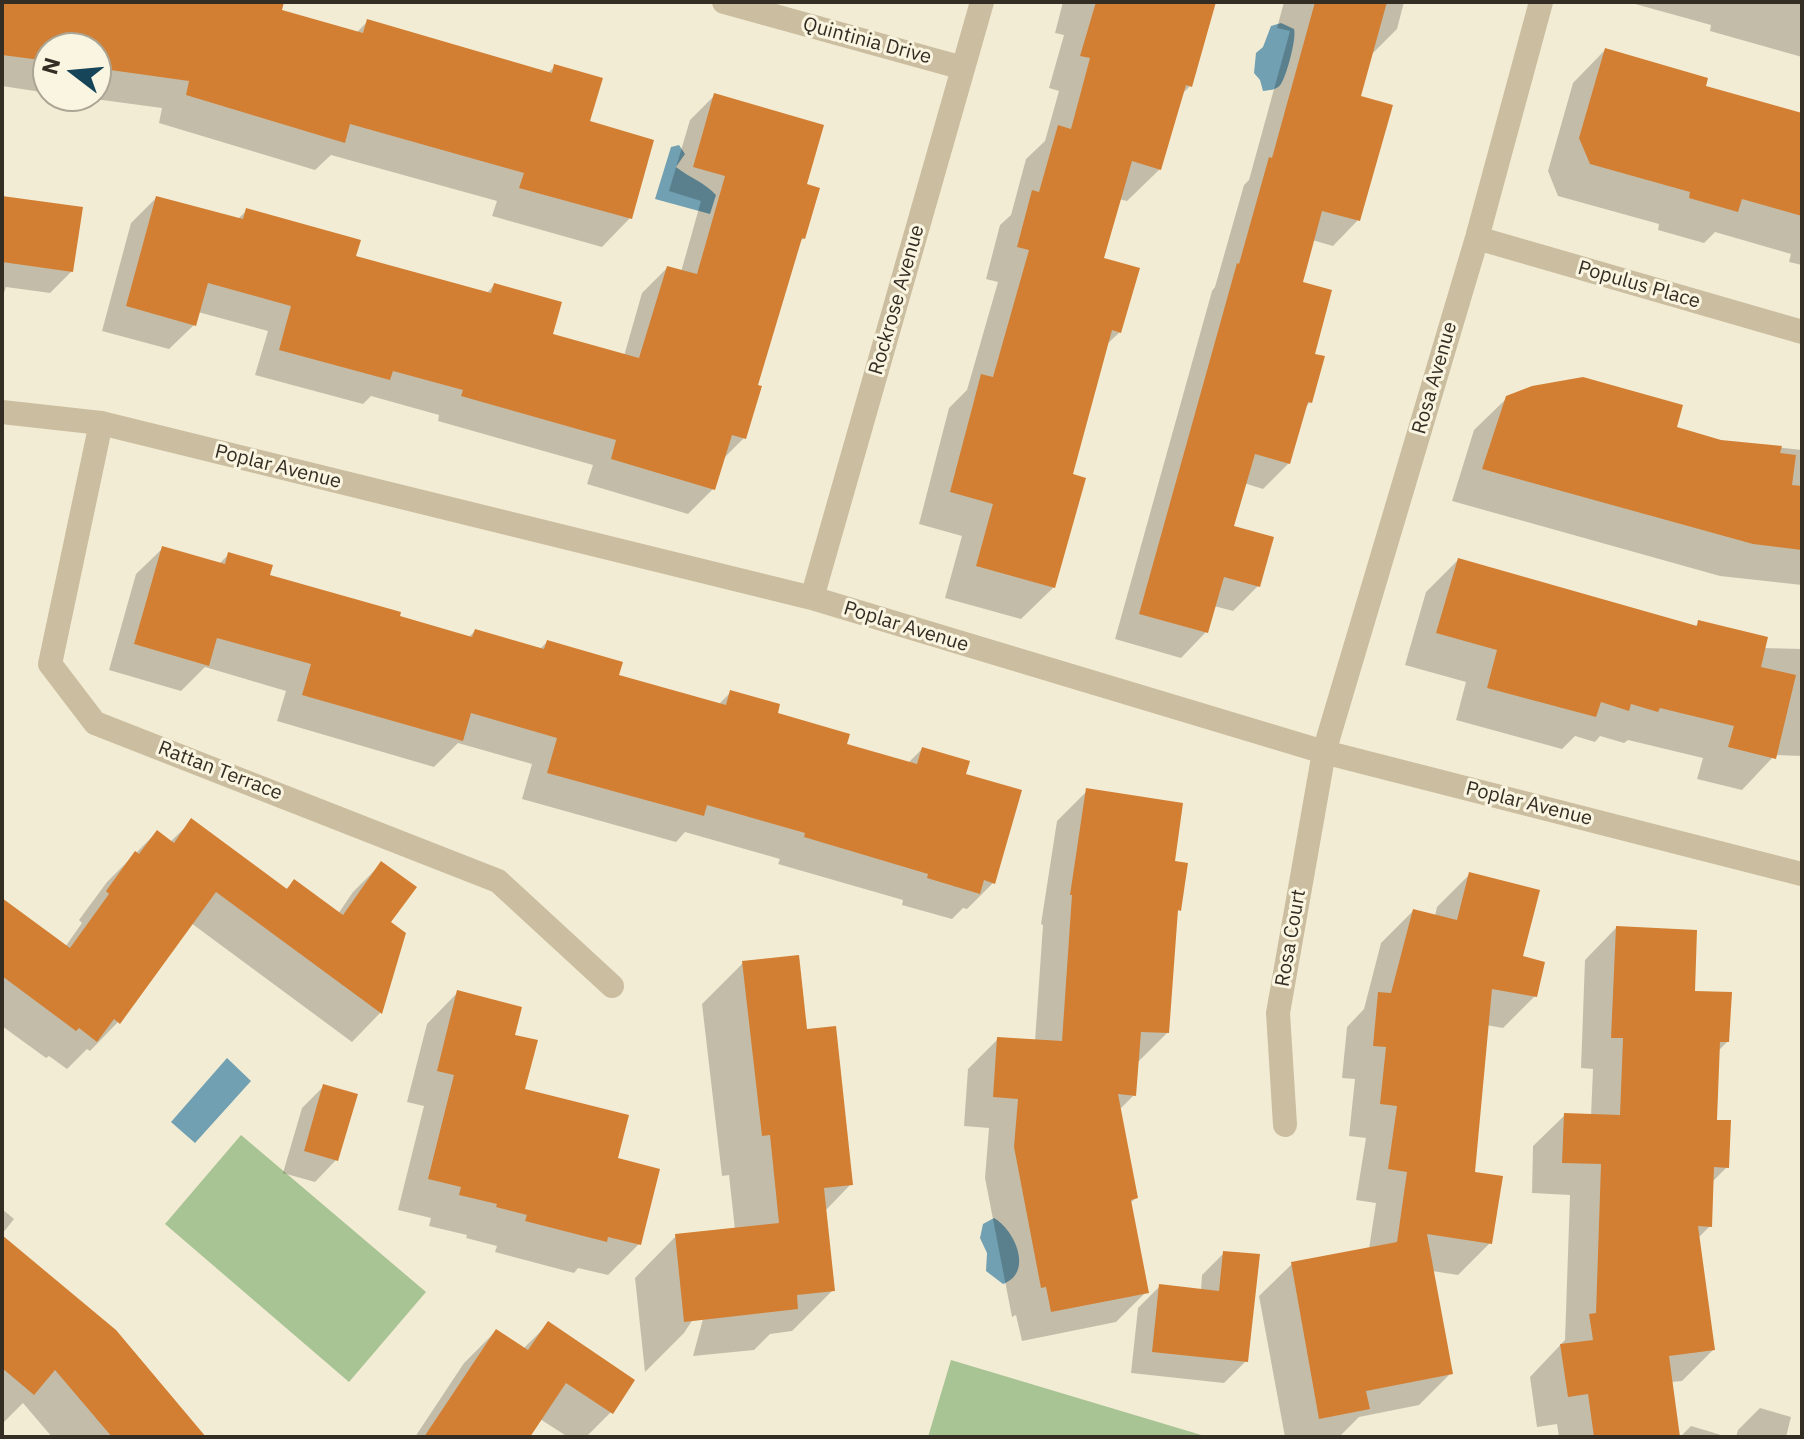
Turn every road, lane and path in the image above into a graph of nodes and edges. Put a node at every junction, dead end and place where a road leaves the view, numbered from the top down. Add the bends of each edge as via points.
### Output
1 (724, 2) edge
2 (982, 2) edge
3 (1541, 2) edge
4 (963, 68) junction
5 (1477, 238) junction
6 (1802, 332) edge
7 (2, 412) edge
8 (101, 423) junction
9 (812, 598) junction
10 (1324, 752) junction
11 (1802, 874) edge
12 (612, 986) dead end
13 (1285, 1125) dead end

1 - 4 street, Quintinia Drive
2 - 4 street, Rockrose Avenue
3 - 5 street, Rosa Avenue
4 - 9 street, Rockrose Avenue
5 - 6 street, Populus Place
5 - 10 street, Rosa Avenue
7 - 8 street, Poplar Avenue
8 - 9 street, Poplar Avenue
8 - 12 street, Rattan Terrace via 50,664 95,723 498,881
9 - 10 street, Poplar Avenue
10 - 11 street, Poplar Avenue
10 - 13 street, Rosa Court via 1278,1013

